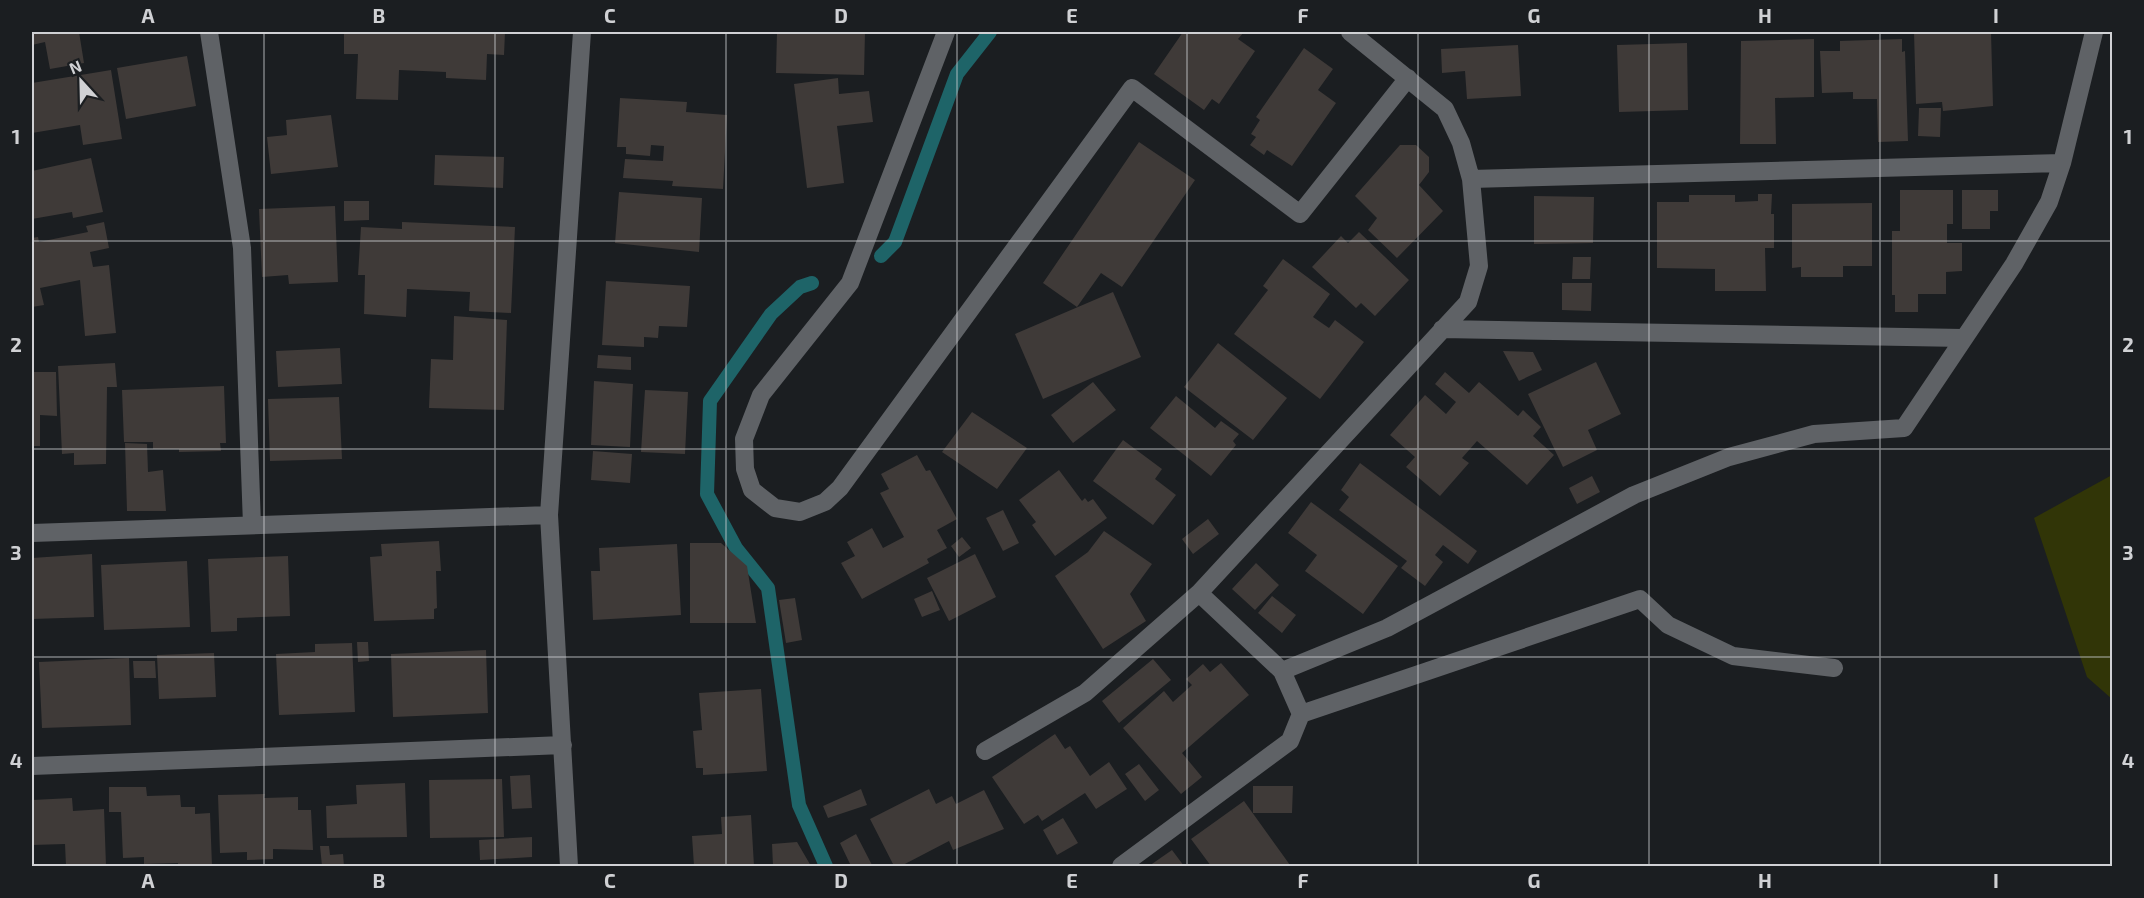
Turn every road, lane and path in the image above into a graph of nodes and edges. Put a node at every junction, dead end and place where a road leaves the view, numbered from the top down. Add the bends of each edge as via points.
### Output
1 (209, 32) edge
2 (582, 32) edge
3 (946, 32) edge
4 (1350, 32) edge
5 (2094, 32) edge
6 (1408, 78) junction
7 (2062, 163) junction
8 (1471, 179) junction
9 (1442, 329) junction
10 (1963, 338) junction
11 (549, 515) junction
12 (252, 525) junction
13 (32, 533) edge
14 (1199, 593) junction
15 (1834, 668) dead end
16 (1282, 671) junction
17 (1301, 714) junction
18 (563, 745) junction
19 (985, 751) dead end
20 (32, 766) edge
21 (569, 867) edge
22 (1121, 867) edge

1 - 12 street via 242,248
2 - 11 street
3 - 6 street via 850,283 761,395 744,440 745,469 752,490 775,508 800,512 825,502 840,488 1132,88 1300,214
4 - 6 street
5 - 7 street
6 - 8 street via 1445,109 1461,143
7 - 8 street
7 - 10 street via 2043,212 2014,264
8 - 9 street via 1479,266 1468,302
9 - 10 street
9 - 14 street
10 - 16 street via 1904,428 1814,434 1718,461 1634,495 1387,628
11 - 12 street
11 - 18 street
12 - 13 street
14 - 16 street
14 - 19 street via 1085,693
15 - 17 street via 1733,656 1668,625 1640,599
16 - 17 street
17 - 22 street via 1290,741
18 - 20 street
18 - 21 street

